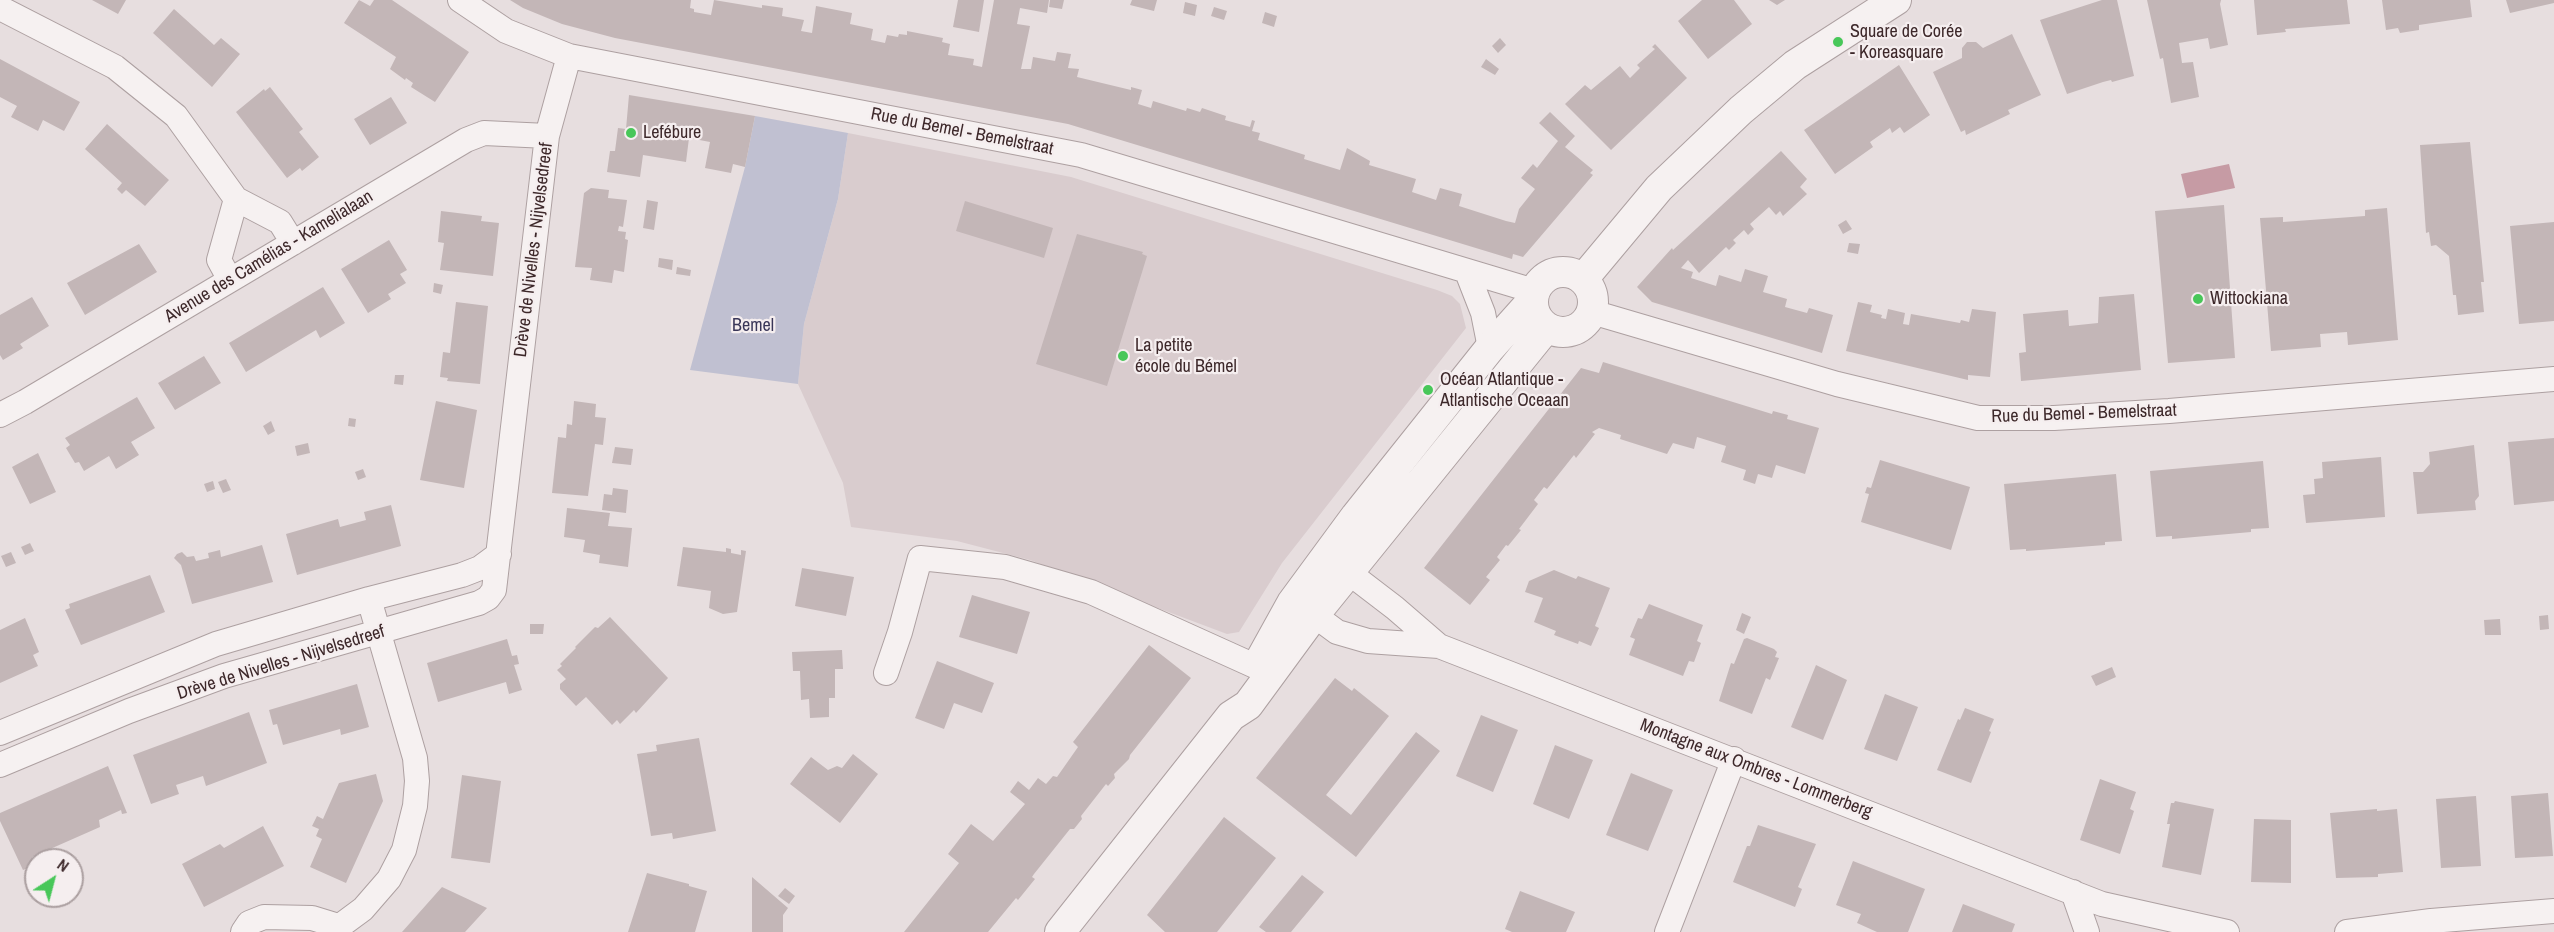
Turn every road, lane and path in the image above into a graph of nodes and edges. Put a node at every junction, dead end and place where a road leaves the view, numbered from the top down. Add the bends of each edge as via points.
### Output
1 (460, 0) edge
2 (1896, 0) edge
3 (0, 8) edge
4 (569, 56) junction
5 (548, 136) junction
6 (236, 199) junction
7 (293, 243) junction
8 (1467, 272) junction
9 (1583, 279) junction
10 (230, 280) junction
11 (1533, 296) junction
12 (1592, 312) junction
13 (1546, 328) junction
14 (1490, 348) junction
15 (2554, 379) edge
16 (0, 415) edge
17 (500, 554) junction
18 (1348, 572) junction
19 (1310, 576) junction
20 (369, 599) junction
21 (1314, 615) junction
22 (379, 633) junction
23 (1439, 646) junction
24 (1257, 667) junction
25 (886, 673) dead end
26 (1231, 716) junction
27 (0, 733) edge
28 (1734, 759) junction
29 (0, 765) edge
30 (2073, 892) junction
31 (2554, 911) edge
32 (335, 929) edge
33 (243, 932) edge
34 (1060, 932) edge
35 (1667, 932) edge
36 (2087, 932) edge
37 (2228, 932) edge
38 (2347, 932) edge

1 - 4 street, Rue du Bemel - Bemelstraat via 506,31
2 - 9 street via 1795,65 1741,110 1659,188
3 - 6 street via 115,67 176,116
4 - 5 street, Drève de Nivelles - Nijvelsedreef
4 - 8 street, Rue du Bemel - Bemelstraat via 1081,155
5 - 7 street, Avenue des Camélias - Kamelialaan via 484,133 466,140
5 - 17 street, Drève de Nivelles - Nijvelsedreef
6 - 7 street via 280,222
6 - 10 street via 219,260
7 - 10 street, Avenue des Camélias - Kamelialaan
8 - 11 street, Rue du Bemel - Bemelstraat
8 - 14 street via 1483,314
9 - 11 street via 1561,271 1549,274 1540,281
9 - 12 street via 1593,294
10 - 16 street, Avenue des Camélias - Kamelialaan
11 - 13 street via 1539,321
11 - 14 street
12 - 13 street via 1578,329 1557,332
12 - 15 street, Rue du Bemel - Bemelstraat via 1837,384 1978,418 2169,411
13 - 18 street
14 - 19 street
17 - 20 street, Drève de Nivelles - Nijvelsedreef via 462,575
17 - 22 street, Drève de Nivelles - Nijvelsedreef via 494,590 488,598
18 - 19 street
18 - 21 street
18 - 23 street, Montagne aux Ombres - Lommerberg
19 - 21 street
19 - 24 street
20 - 22 street
20 - 27 street, Drève de Nivelles - Nijvelsedreef via 216,644
21 - 23 street, Montagne aux Ombres - Lommerberg via 1336,632 1368,641
21 - 26 street via 1248,705
22 - 29 street, Drève de Nivelles - Nijvelsedreef via 224,676
22 - 32 street via 415,758 415,806 404,850 389,879 363,909
23 - 28 street, Montagne aux Ombres - Lommerberg
24 - 25 street via 1091,592 1005,567 920,558
24 - 26 street via 1237,698
26 - 34 street
28 - 30 street, Montagne aux Ombres - Lommerberg
28 - 35 street
30 - 36 street
30 - 37 street, Montagne aux Ombres - Lommerberg via 2102,904
31 - 38 street
32 - 33 street via 312,918 264,917 249,923

